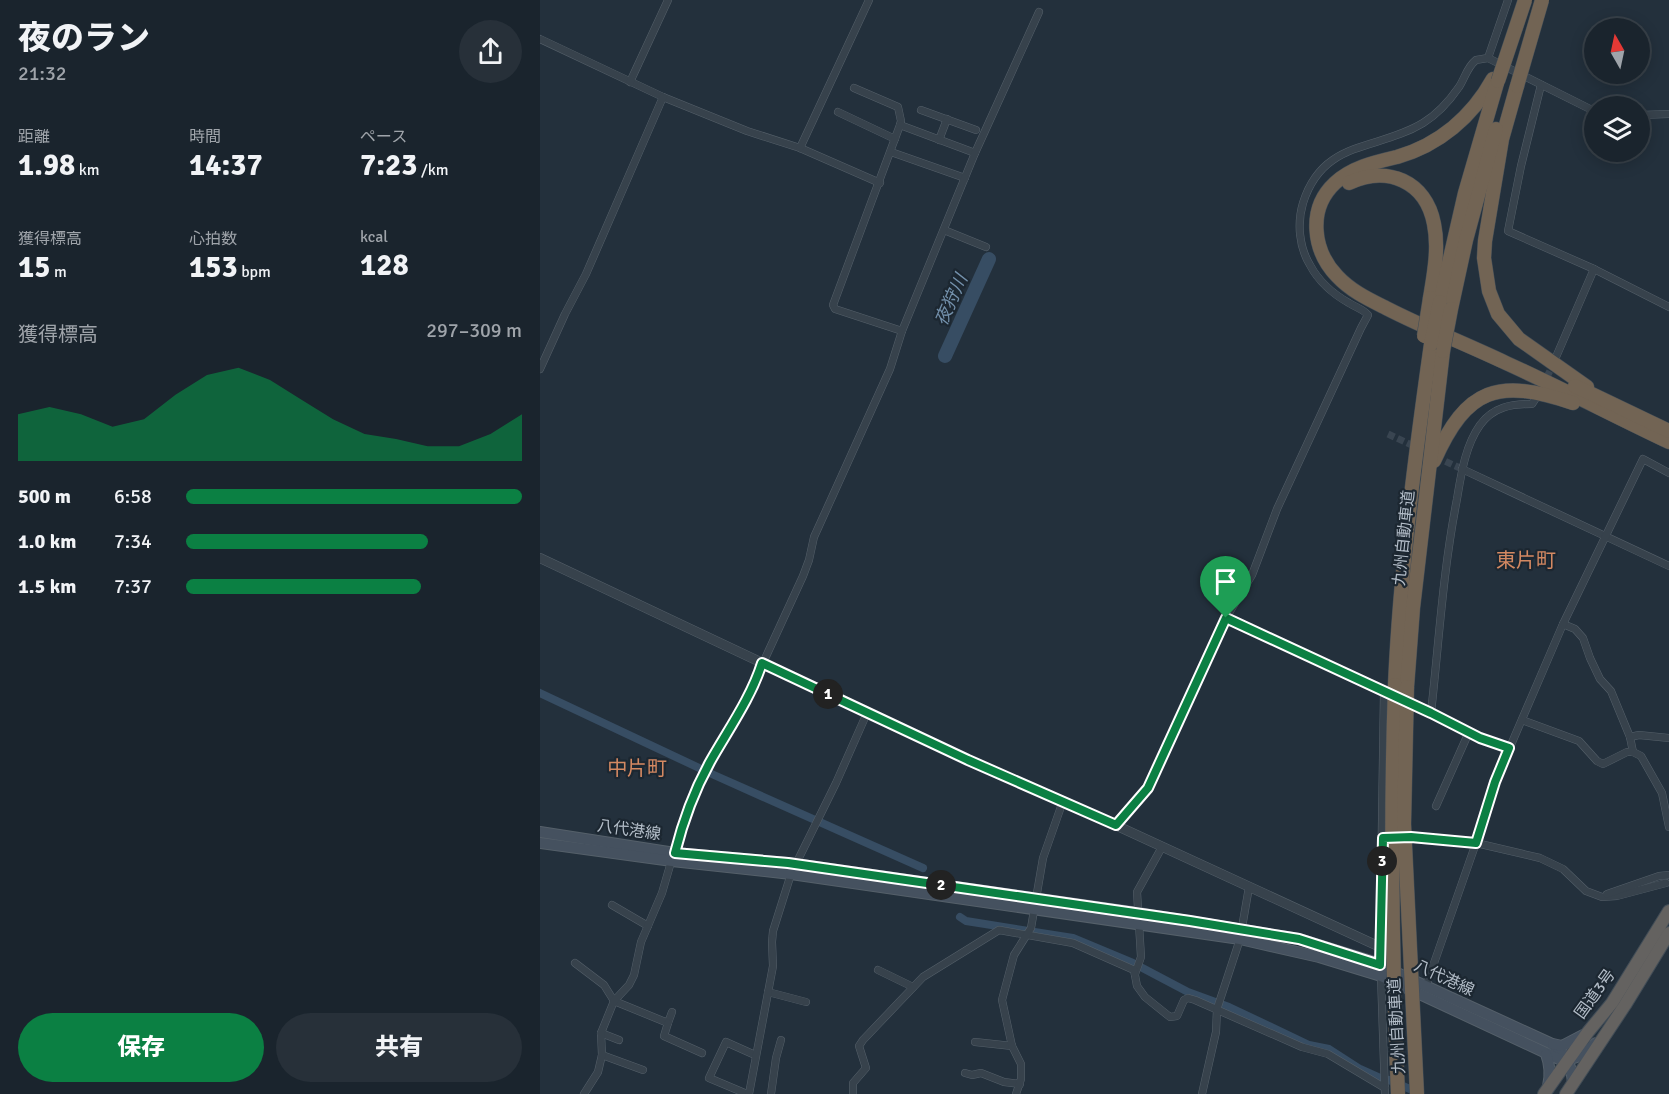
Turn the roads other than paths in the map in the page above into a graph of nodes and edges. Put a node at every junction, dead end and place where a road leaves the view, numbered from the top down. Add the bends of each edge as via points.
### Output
1 (668, 0) edge
2 (869, 0) edge
3 (1508, 0) edge
4 (1525, 0) edge
5 (1541, 0) edge
6 (1039, 12) dead end
7 (540, 39) edge
8 (1488, 58) junction
9 (630, 82) junction
10 (1504, 83) junction
11 (1541, 85) junction
12 (854, 88) dead end
13 (663, 97) junction
14 (1584, 106) edge
15 (921, 110) dead end
16 (838, 112) dead end
17 (1669, 114) edge
18 (1650, 115) edge
19 (947, 119) junction
20 (900, 125) junction
21 (976, 130) dead end
22 (895, 139) junction
23 (939, 140) junction
24 (800, 148) junction
25 (891, 152) junction
26 (975, 153) junction
27 (965, 178) junction
28 (880, 183) junction
29 (944, 230) junction
30 (986, 248) dead end
31 (1594, 269) junction
32 (1440, 303) junction
33 (1669, 307) edge
34 (902, 331) junction
35 (1433, 344) junction
36 (1556, 357) tunnel mouth
37 (540, 369) edge
38 (1536, 398) dead end
39 (1613, 410) junction
40 (1669, 431) edge
41 (1669, 442) edge
42 (1462, 469) junction
43 (1669, 472) edge
44 (1426, 487) junction
45 (1605, 537) junction
46 (540, 558) edge
47 (1669, 566) edge
48 (1226, 618) junction
49 (1563, 624) junction
50 (762, 663) junction
51 (1395, 688) junction
52 (867, 712) junction
53 (1431, 713) junction
54 (1522, 720) junction
55 (1469, 732) junction
56 (1630, 737) junction
57 (1669, 738) edge
58 (1509, 748) junction
59 (1633, 752) junction
60 (1063, 801) junction
61 (1436, 806) dead end
62 (1116, 825) junction
63 (1669, 827) edge
64 (540, 832) edge
65 (1383, 838) junction
66 (540, 843) edge
67 (1476, 843) junction
68 (1162, 847) junction
69 (673, 857) junction
70 (794, 869) junction
71 (1669, 875) edge
72 (1666, 883) dead end
73 (1249, 887) junction
74 (1602, 897) junction
75 (1035, 904) junction
76 (612, 905) dead end
77 (1669, 912) edge
78 (1138, 918) junction
79 (648, 926) junction
80 (1669, 933) edge
81 (1025, 934) junction
82 (1241, 934) junction
83 (1380, 947) junction
84 (575, 963) dead end
85 (878, 970) dead end
86 (1381, 971) junction
87 (1136, 973) junction
88 (1425, 986) junction
89 (913, 987) junction
90 (768, 992) junction
91 (614, 1001) junction
92 (806, 1002) dead end
93 (1217, 1009) junction
94 (672, 1012) dead end
95 (668, 1023) junction
96 (1588, 1032) junction
97 (601, 1033) junction
98 (1603, 1036) junction
99 (619, 1040) dead end
100 (780, 1040) dead end
101 (975, 1041) dead end
102 (1012, 1046) junction
103 (1548, 1049) junction
104 (702, 1053) dead end
105 (755, 1054) junction
106 (602, 1055) junction
107 (1568, 1060) junction
108 (643, 1070) dead end
109 (965, 1073) dead end
110 (1020, 1084) junction
111 (1569, 1089) edge
112 (1385, 1091) edge
113 (1546, 1092) edge
114 (584, 1094) edge
115 (748, 1094) edge
116 (771, 1094) edge
117 (853, 1094) edge
118 (1016, 1094) edge
119 (1202, 1094) edge
120 (1398, 1094) edge
121 (1417, 1094) edge

1 - 9 street
2 - 24 street
3 - 8 street
4 - 10 highway, 九州自動車道, bridge via 1514,31
5 - 10 highway, bridge
6 - 26 street
7 - 9 street
8 - 11 street
8 - 48 street via 1472,64 1458,88 1424,122 1332,160 1313,179 1299,222 1304,252 1317,278 1328,289 1368,315 1277,509 1252,575
9 - 13 street
10 - 32 highway, 九州自動車道 via 1465,193
10 - 39 highway via 1502,140 1485,241 1489,291 1498,314 1519,339
10 - 39 highway via 1435,142 1368,164 1334,183 1322,199 1318,214 1316,231 1321,256 1354,291
11 - 14 street
11 - 31 street via 1508,231
12 - 20 street via 898,107
13 - 24 street
13 - 37 street
15 - 19 street
16 - 22 street
17 - 18 street
19 - 21 street
19 - 23 street
20 - 22 street
20 - 23 street
22 - 25 street
23 - 26 street
24 - 28 street
25 - 27 street
25 - 28 street
26 - 27 street
27 - 29 street
28 - 34 street via 833,305 835,309
29 - 30 street
29 - 34 street
31 - 33 street
31 - 36 street
32 - 35 highway, 九州自動車道, bridge
32 - 39 highway via 1435,233 1430,208 1423,197 1406,182 1386,175 1368,175 1341,188 1327,211 1324,238 1330,255 1344,272 1364,287
34 - 50 street via 890,369
35 - 44 highway, 九州自動車道
35 - 51 highway, 九州自動車道 via 1417,444
38 - 42 street via 1532,404 1496,410 1480,425
39 - 40 highway
39 - 41 highway
39 - 44 highway via 1518,390 1494,392 1480,398 1458,417 1439,450
42 - 45 street
42 - 53 street via 1447,549
43 - 45 street via 1643,459
44 - 51 highway, 九州自動車道 via 1413,608
45 - 47 street
45 - 49 street
46 - 50 street
48 - 51 street
48 - 62 street via 1148,788
49 - 54 street
49 - 56 street via 1581,634
50 - 52 street
50 - 69 street via 702,776 685,814
51 - 53 street
51 - 65 street
51 - 120 highway, 九州自動車道, bridge via 1392,823
51 - 121 highway, 九州自動車道, bridge
52 - 60 street
52 - 70 street
53 - 55 street
54 - 58 street
54 - 59 street via 1579,741 1603,764
55 - 58 street
55 - 61 street
56 - 57 street
56 - 59 street
58 - 67 street
59 - 63 street via 1641,756 1662,793
60 - 62 street
60 - 75 street via 1043,858
62 - 68 street
64 - 69 main road, 八代港線
65 - 67 street
65 - 83 street
66 - 69 main road, 八代港線
67 - 74 street via 1540,858 1563,869 1586,891
67 - 88 street
68 - 73 street
68 - 78 street via 1137,892
69 - 70 main road, 八代港線
69 - 79 street
70 - 75 main road, 八代港線
70 - 90 street via 773,931
71 - 74 street
72 - 74 street
73 - 82 street
73 - 83 street
75 - 78 main road, 八代港線
75 - 81 street via 1031,928
76 - 79 street
77 - 96 highway, 国道3号 via 1612,1003
78 - 82 main road, 八代港線
78 - 87 street via 1141,957
79 - 91 street via 634,975
80 - 98 highway, 国道3号
81 - 87 street via 1073,943
81 - 89 street via 999,930 922,977
81 - 102 street via 1014,955 1002,1000
82 - 86 main road, 八代港線 via 1299,939
82 - 93 street
83 - 86 street
84 - 91 street via 604,985
85 - 89 street
86 - 88 main road, 八代港線
86 - 103 main road, 八代港線
86 - 112 street
87 - 93 street via 1137,986 1145,997 1170,1017 1177,1017 1188,998
88 - 103 main road, 八代港線
89 - 117 street via 859,1046 866,1068 853,1083
90 - 92 street
90 - 105 street
91 - 95 street
91 - 97 street
93 - 112 street via 1302,1047 1328,1054
93 - 119 street via 1216,1032
94 - 95 street
95 - 104 street via 664,1036
96 - 103 main road
96 - 107 highway, 国道3号
97 - 99 street
97 - 106 street
98 - 107 main road via 1578,1058
98 - 111 highway, 国道3号
100 - 116 street
101 - 102 street
102 - 110 street via 1021,1064
103 - 107 main road, 八代港線 via 1558,1049
103 - 113 main road via 1551,1078
105 - 115 street
105 - 115 street via 726,1042 709,1078
106 - 108 street
106 - 114 street via 598,1072
107 - 111 main road
107 - 113 highway, 国道3号
109 - 110 street via 981,1073
110 - 118 street

